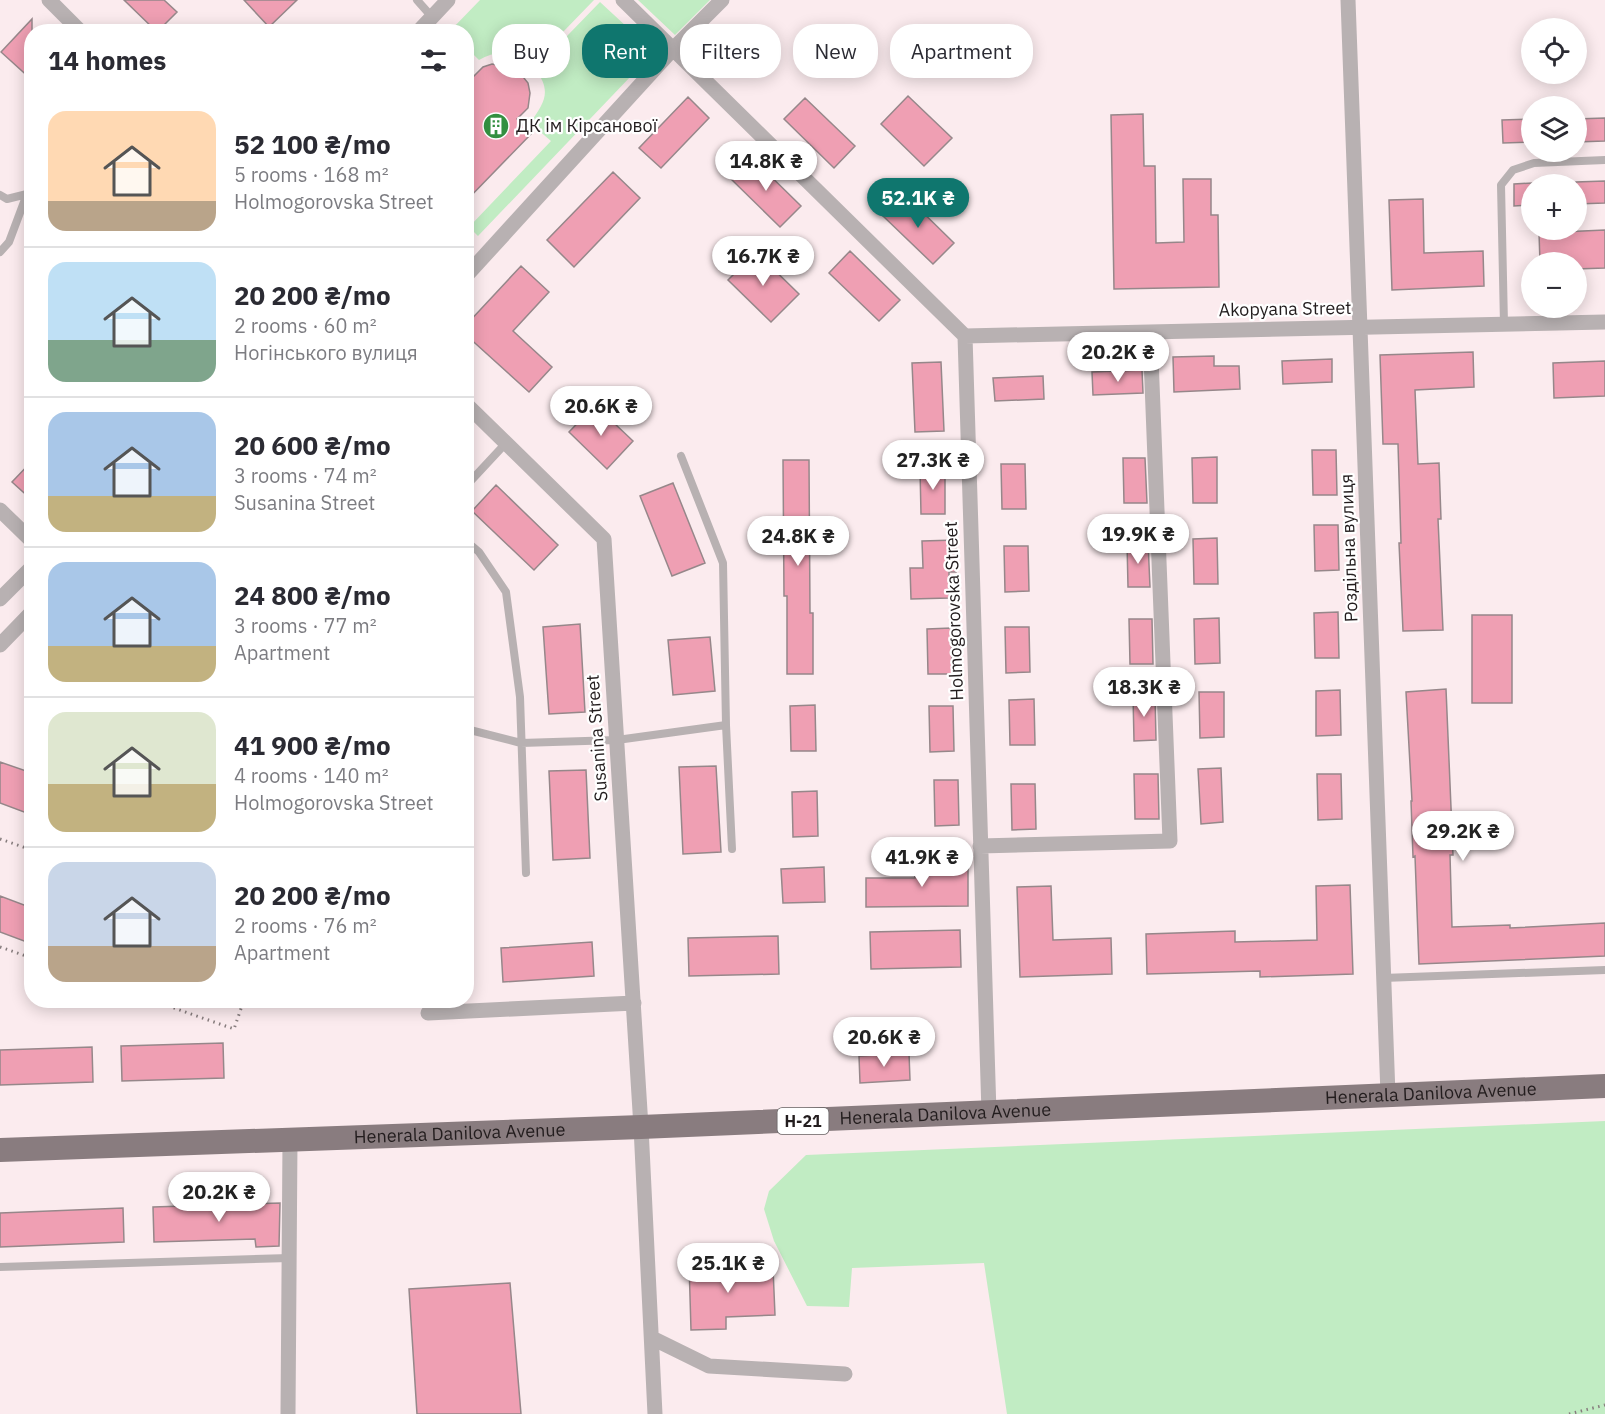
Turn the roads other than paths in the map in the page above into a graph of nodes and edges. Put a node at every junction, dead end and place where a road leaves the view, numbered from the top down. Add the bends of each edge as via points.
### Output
1 (49, 0) edge
2 (417, 0) edge
3 (448, 0) edge
4 (622, 0) edge
5 (722, 0) edge
6 (1348, 0) edge
7 (432, 17) junction
8 (73, 24) edge
9 (425, 24) edge
10 (673, 48) junction
11 (1605, 160) edge
12 (24, 194) edge
13 (0, 195) edge
14 (24, 204) edge
15 (0, 252) edge
16 (474, 267) edge
17 (1605, 322) edge
18 (1504, 324) junction
19 (1360, 327) junction
20 (1150, 332) junction
21 (965, 336) junction
22 (474, 412) edge
23 (506, 443) junction
24 (681, 456) dead end
25 (474, 477) edge
26 (0, 510) edge
27 (24, 533) edge
28 (474, 548) edge
29 (24, 575) edge
30 (0, 599) edge
31 (24, 620) edge
32 (0, 645) edge
33 (726, 724) junction
34 (474, 731) edge
35 (617, 740) junction
36 (521, 743) junction
37 (980, 846) junction
38 (732, 849) dead end
39 (526, 873) dead end
40 (1605, 970) edge
41 (1383, 978) junction
42 (634, 1003) junction
43 (428, 1013) dead end
44 (1605, 1086) edge
45 (1388, 1095) junction
46 (989, 1113) junction
47 (641, 1127) junction
48 (290, 1140) junction
49 (0, 1150) edge
50 (289, 1258) junction
51 (0, 1267) edge
52 (651, 1338) junction
53 (845, 1374) dead end
54 (288, 1414) edge
55 (655, 1414) edge

1 - 8 street
2 - 7 lane
3 - 7 street
4 - 10 street
5 - 10 street
6 - 19 street, Роздільна вулиця
7 - 9 street
10 - 16 street
10 - 21 street
11 - 18 lane via 1534,163 1513,170 1501,185
12 - 13 lane via 7,199
14 - 15 lane via 9,242
17 - 18 street, Akopyana Street
18 - 19 street, Akopyana Street
19 - 20 street, Akopyana Street
19 - 41 street, Роздільна вулиця
20 - 21 street, Akopyana Street
20 - 37 street via 1170,841
21 - 37 street, Holmogorovska Street
22 - 23 street, Susanina Street
23 - 25 lane
23 - 35 street, Susanina Street via 604,539
24 - 33 lane via 723,563
26 - 27 street
28 - 36 lane via 506,592 520,697
29 - 30 street
31 - 32 street
33 - 35 lane
33 - 38 lane
34 - 36 lane
35 - 36 lane
35 - 42 street, Susanina Street
36 - 39 lane
37 - 46 street, Holmogorovska Street
40 - 41 lane
41 - 45 street, Роздільна вулиця
42 - 43 street
42 - 47 street, Susanina Street
44 - 45 main road, Henerala Danilova Avenue / Н-21
45 - 46 main road, Henerala Danilova Avenue / Н-21
46 - 47 main road, Henerala Danilova Avenue / Н-21
47 - 48 main road, Henerala Danilova Avenue / Н-21
47 - 52 street, Susanina Street
48 - 49 main road, Henerala Danilova Avenue / Н-21
48 - 50 street
50 - 51 lane
50 - 54 street
52 - 53 street via 709,1366
52 - 55 street, Susanina Street

